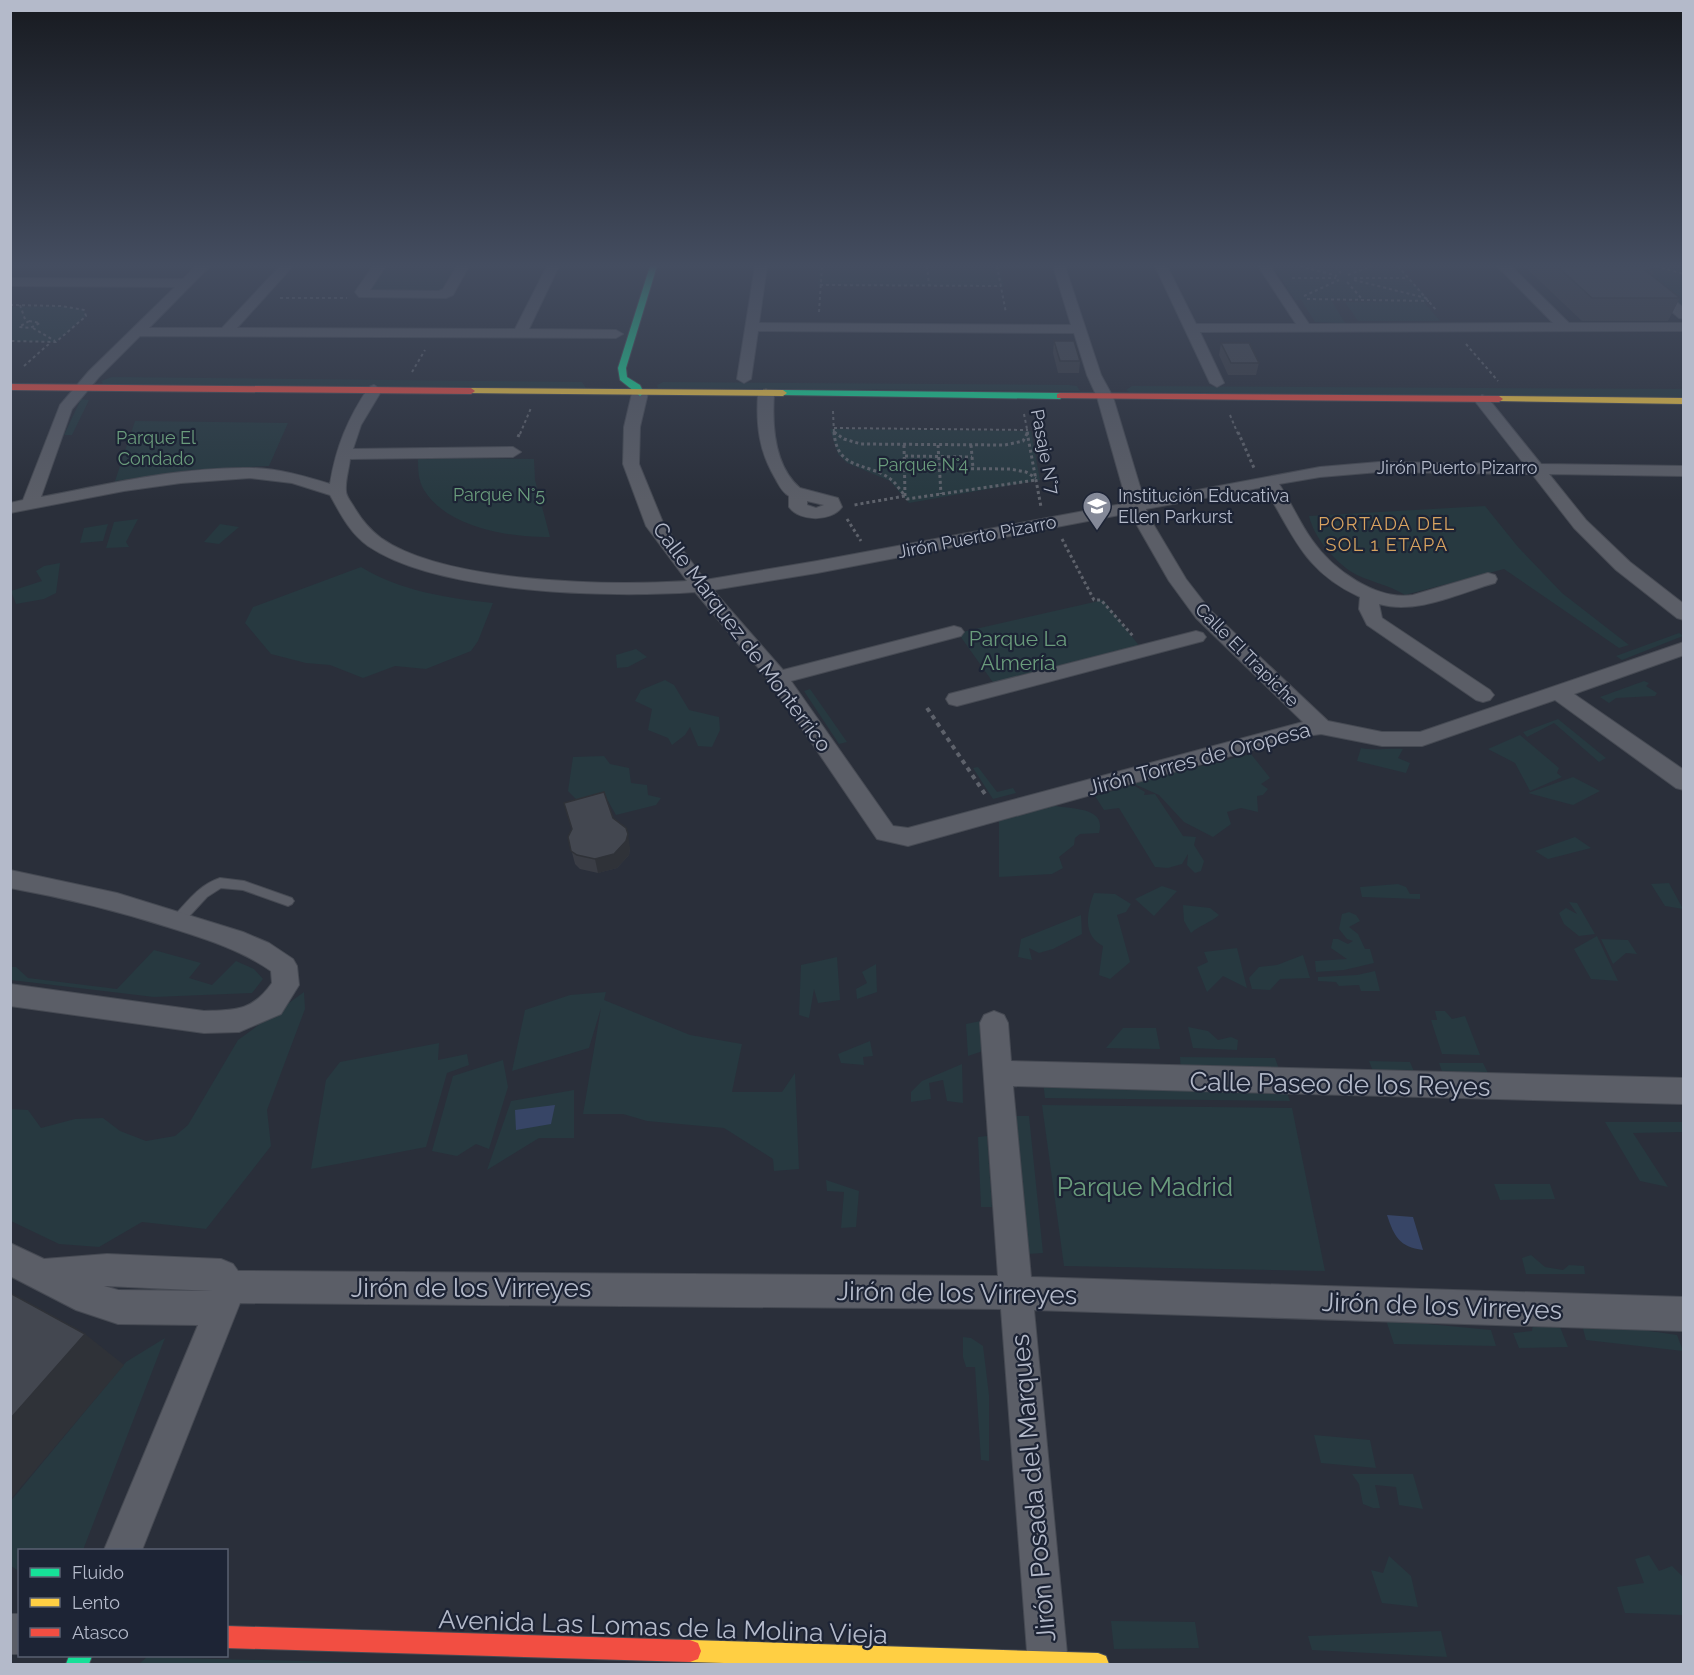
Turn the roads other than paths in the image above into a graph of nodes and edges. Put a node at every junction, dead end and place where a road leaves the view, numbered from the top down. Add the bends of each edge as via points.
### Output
1 (125, 344) edge
2 (613, 344) edge
3 (629, 344) edge
4 (749, 344) edge
5 (1084, 344) edge
6 (1200, 344) edge
7 (611, 349) dead end
8 (10, 373) edge
9 (50, 373) dead end
10 (73, 373) dead end
11 (94, 374) junction
12 (117, 374) dead end
13 (164, 374) dead end
14 (600, 378) junction
15 (623, 378) junction
16 (744, 379) junction
17 (931, 381) dead end
18 (1217, 383) dead end
19 (1300, 384) dead end
20 (1099, 386) junction
21 (11, 387) edge
22 (1657, 387) dead end
23 (80, 388) junction
24 (374, 390) junction
25 (612, 393) junction
26 (640, 393) junction
27 (766, 394) junction
28 (1482, 400) junction
29 (1683, 401) edge
30 (66, 408) junction
31 (515, 446) road end
32 (343, 454) junction
33 (1535, 469) junction
34 (1683, 471) edge
35 (1268, 481) junction
36 (337, 492) junction
37 (798, 494) dead end
38 (30, 504) junction
39 (1138, 506) junction
40 (10, 508) edge
41 (1488, 579) dead end
42 (700, 586) junction
43 (1370, 595) junction
44 (1683, 614) edge
45 (954, 632) dead end
46 (1196, 637) dead end
47 (1683, 648) edge
48 (778, 678) junction
49 (1559, 693) junction
50 (1483, 695) dead end
51 (957, 699) dead end
52 (1321, 727) junction
53 (1683, 782) edge
54 (885, 832) joint
55 (10, 879) edge
56 (288, 902) dead end
57 (178, 920) junction
58 (10, 995) edge
59 (994, 1023) dead end
60 (997, 1073) junction
61 (1683, 1091) edge
62 (10, 1259) edge
63 (1016, 1293) junction
64 (225, 1298) junction
65 (1683, 1314) edge
66 (124, 1549) edge
67 (228, 1637) edge
68 (294, 1640) junction
69 (290, 1656) dead end
70 (867, 1661) edge
71 (1048, 1664) edge
72 (1098, 1665) edge

1 - 11 street
2 - 7 main road
3 - 15 main road
4 - 16 street
5 - 20 street, Calle El Trapiche
6 - 18 street
8 - 9 main road
10 - 11 main road
11 - 12 main road
11 - 23 street
13 - 14 main road
14 - 15 main road
14 - 25 main road via 601,387
15 - 16 main road
15 - 26 main road via 638,387
16 - 17 main road
19 - 22 main road
20 - 27 main road via 1021,396
20 - 28 main road via 1222,398
20 - 39 street, Calle El Trapiche
21 - 23 main road
21 - 30 main road via 40,394
23 - 24 main road
23 - 30 street
24 - 25 main road
24 - 32 street via 353,425
25 - 26 main road
26 - 27 main road
26 - 42 street, Calle Marquez de Monterrico via 632,426 632,464 655,526
27 - 37 street via 763,428 767,448 791,490
28 - 29 main road
28 - 33 street
30 - 38 street
31 - 32 street
32 - 36 street
33 - 34 street, Jirón Puerto Pizarro
33 - 35 street, Jirón Puerto Pizarro via 1359,468
33 - 44 street via 1599,544
35 - 39 street, Jirón Puerto Pizarro
35 - 43 street via 1304,542 1333,573
36 - 38 street via 294,478 250,473 124,486
36 - 42 street, Jirón Puerto Pizarro via 354,523 375,542 442,569 564,586 639,590
38 - 40 street
39 - 42 street, Jirón Puerto Pizarro
39 - 52 street, Calle El Trapiche via 1140,517 1178,581 1203,614
41 - 43 street via 1401,602
42 - 48 street, Calle Marquez de Monterrico
43 - 50 street via 1369,609 1374,621
45 - 48 street
46 - 51 street
47 - 49 street, Jirón Torres de Oropesa
48 - 54 street, Calle Marquez de Monterrico
49 - 52 street, Jirón Torres de Oropesa via 1422,740 1382,739
49 - 53 street
52 - 54 street, Jirón Torres de Oropesa via 1275,735 908,837
55 - 57 street via 60,887
56 - 57 lane via 220,883
57 - 58 street via 267,953 284,966 286,985 270,1006 239,1021 204,1022
59 - 60 street, Jirón Posada del Marques
60 - 61 street, Calle Paseo de los Reyes
60 - 63 street, Jirón Posada del Marques
62 - 64 street, Jirón de los Virreyes via 88,1298 118,1307
63 - 64 street, Jirón de los Virreyes
63 - 65 street, Jirón de los Virreyes
63 - 71 street, Jirón Posada del Marques
64 - 66 street
67 - 68 main road, Avenida Las Lomas de la Molina Vieja
68 - 69 main road
68 - 70 main road, Avenida Las Lomas de la Molina Vieja
70 - 71 main road, Avenida Las Lomas de la Molina Vieja
71 - 72 main road, Avenida Las Lomas de la Molina Vieja

